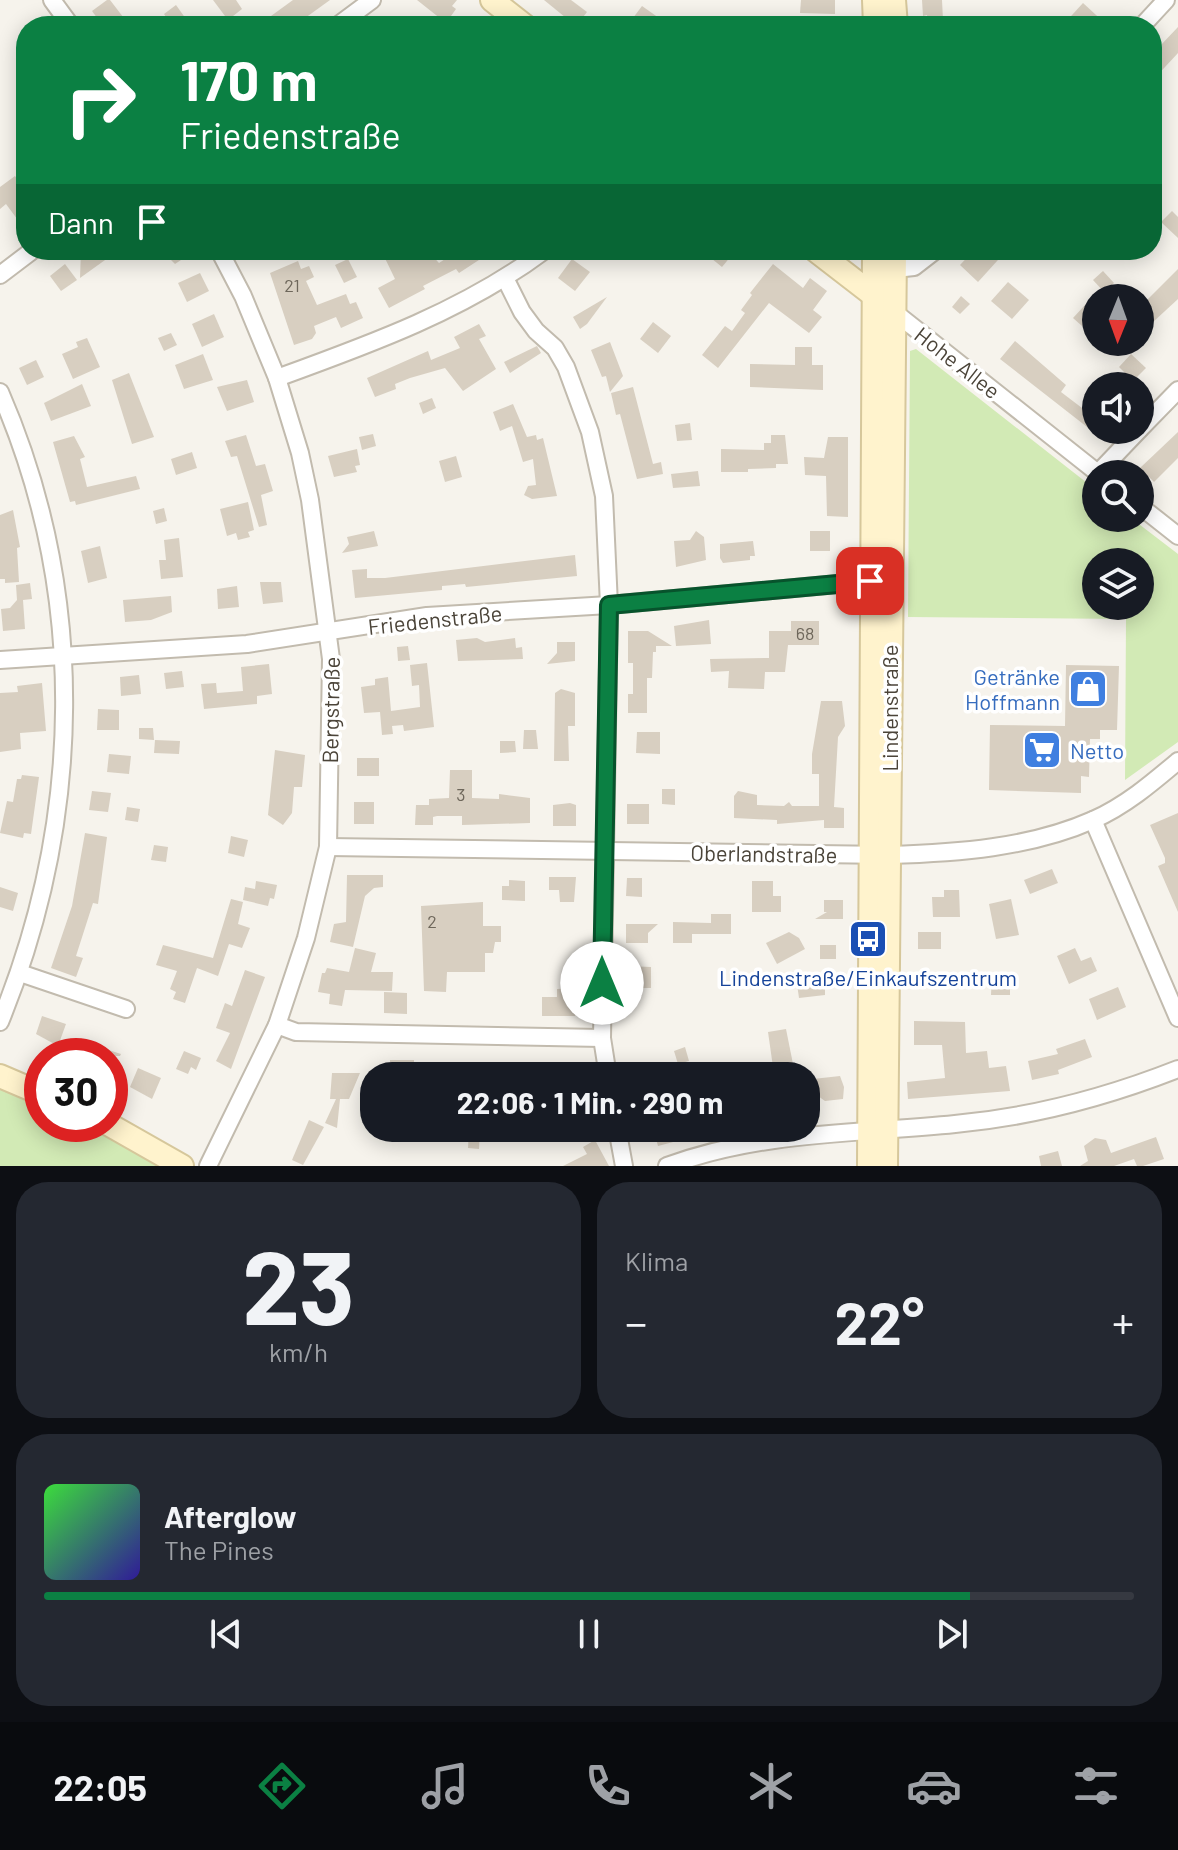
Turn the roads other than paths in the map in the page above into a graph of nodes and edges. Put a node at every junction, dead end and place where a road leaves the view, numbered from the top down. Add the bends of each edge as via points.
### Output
1 (372, 0) edge
2 (492, 0) edge
3 (1166, 0) edge
4 (350, 16) edge
5 (512, 16) edge
6 (1151, 16) edge
7 (20, 260) edge
8 (224, 260) edge
9 (531, 260) edge
10 (828, 260) edge
11 (874, 260) edge
12 (895, 260) edge
13 (897, 260) edge
14 (923, 260) edge
15 (0, 275) edge
16 (505, 278) junction
17 (873, 295) junction
18 (893, 311) junction
19 (277, 378) junction
20 (1178, 390) edge
21 (0, 392) edge
22 (1154, 414) edge
23 (1125, 444) edge
24 (1082, 460) edge
25 (1111, 460) edge
26 (1154, 517) edge
27 (1178, 536) edge
28 (870, 581) junction
29 (609, 605) junction
30 (330, 630) junction
31 (65, 656) junction
32 (0, 660) edge
33 (1178, 761) edge
34 (1093, 820) junction
35 (328, 847) junction
36 (603, 850) junction
37 (879, 855) junction
38 (20, 973) junction
39 (6, 990) edge
40 (126, 1009) dead end
41 (1178, 1018) edge
42 (0, 1022) edge
43 (277, 1025) junction
44 (602, 1038) junction
45 (606, 1062) edge
46 (1178, 1069) edge
47 (0, 1076) edge
48 (24, 1086) edge
49 (878, 1129) junction
50 (128, 1135) edge
51 (620, 1142) edge
52 (182, 1166) edge
53 (208, 1166) edge
54 (624, 1166) edge
55 (667, 1166) edge
56 (869, 1166) edge
57 (886, 1166) edge

1 - 4 street
2 - 5 street
3 - 6 street
7 - 15 street
8 - 19 street, Bergstraße
9 - 16 street
10 - 17 street, Hohe Allee
11 - 17 street, Lindenstraße
12 - 18 street, Lindenstraße
13 - 14 street via 914,267
16 - 19 street via 396,335
16 - 29 street via 522,312 566,367 590,432 604,496
17 - 18 street, Hohe Allee
17 - 28 street, Lindenstraße
18 - 24 street, Hohe Allee
18 - 37 street, Lindenstraße
19 - 30 street, Bergstraße via 310,500
20 - 22 street
21 - 31 street via 45,531
23 - 25 street
26 - 27 street
28 - 29 street, Friedenstraße
28 - 37 street, Lindenstraße
29 - 30 street, Friedenstraße via 427,616
29 - 36 street
30 - 31 street, Friedenstraße via 247,644
30 - 35 street, Bergstraße
31 - 32 street, Friedenstraße
31 - 38 street via 61,801
33 - 34 street, Oberlandstraße
34 - 37 street, Oberlandstraße via 1001,845
34 - 41 street
35 - 36 street, Oberlandstraße
35 - 43 street, Bergstraße via 299,966
36 - 37 street, Oberlandstraße
36 - 44 street
37 - 49 street, Lindenstraße
38 - 39 street
38 - 40 street
39 - 42 street
43 - 44 street via 296,1032
43 - 53 street, Bergstraße
44 - 45 street
46 - 49 street via 1029,1113
47 - 48 street
49 - 55 street via 757,1141
49 - 56 street, Lindenstraße
49 - 57 street, Lindenstraße
50 - 52 street
51 - 54 street

